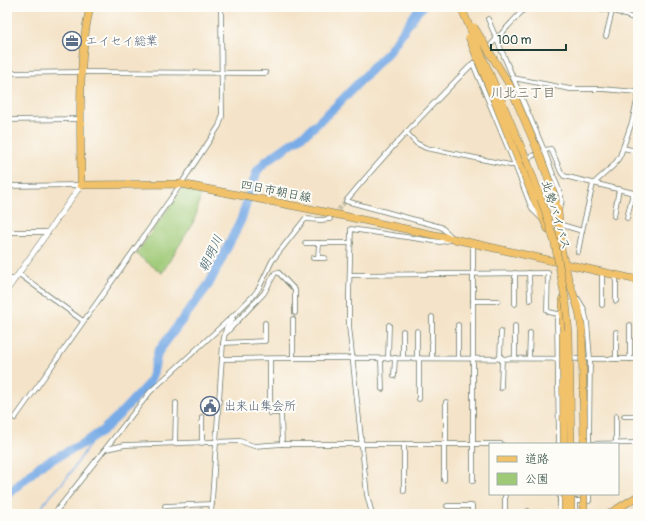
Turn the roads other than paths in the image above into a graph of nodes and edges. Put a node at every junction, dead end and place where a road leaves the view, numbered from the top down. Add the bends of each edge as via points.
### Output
1 (90, 7) edge
2 (221, 7) edge
3 (457, 7) edge
4 (462, 7) edge
5 (526, 7) edge
6 (589, 7) edge
7 (614, 10) edge
8 (488, 19) dead end
9 (638, 20) edge
10 (606, 36) dead end
11 (497, 39) junction
12 (472, 64) junction
13 (82, 72) junction
14 (222, 72) junction
15 (7, 73) edge
16 (266, 73) dead end
17 (513, 78) junction
18 (638, 92) edge
19 (638, 97) edge
20 (81, 119) junction
21 (7, 120) edge
22 (632, 122) junction
23 (638, 122) edge
24 (406, 132) junction
25 (623, 148) junction
26 (635, 148) dead end
27 (544, 150) junction
28 (515, 165) junction
29 (593, 184) junction
30 (81, 185) junction
31 (183, 185) junction
32 (7, 186) edge
33 (619, 190) junction
34 (636, 193) edge
35 (558, 210) junction
36 (614, 216) dead end
37 (627, 218) dead end
38 (330, 219) dead end
39 (545, 221) junction
40 (559, 224) junction
41 (582, 231) junction
42 (7, 232) edge
43 (48, 232) junction
44 (454, 239) junction
45 (318, 243) junction
46 (351, 243) junction
47 (473, 243) junction
48 (305, 244) dead end
49 (578, 248) dead end
50 (313, 258) dead end
51 (318, 258) junction
52 (325, 258) dead end
53 (560, 262) junction
54 (602, 272) junction
55 (473, 273) junction
56 (515, 273) junction
57 (529, 273) junction
58 (19, 274) junction
59 (350, 274) junction
60 (616, 275) junction
61 (7, 279) edge
62 (15, 279) junction
63 (638, 280) edge
64 (7, 290) edge
65 (572, 291) junction
66 (530, 300) dead end
67 (473, 301) junction
68 (498, 301) dead end
69 (616, 301) dead end
70 (515, 304) dead end
71 (602, 305) dead end
72 (236, 313) junction
73 (295, 313) dead end
74 (561, 313) junction
75 (432, 317) dead end
76 (293, 319) dead end
77 (84, 321) junction
78 (265, 323) dead end
79 (389, 325) dead end
80 (458, 325) dead end
81 (630, 325) dead end
82 (515, 326) dead end
83 (403, 331) dead end
84 (417, 331) dead end
85 (501, 332) dead end
86 (616, 332) dead end
87 (530, 333) dead end
88 (224, 335) junction
89 (223, 343) junction
90 (293, 358) junction
91 (388, 358) junction
92 (395, 358) junction
93 (402, 358) junction
94 (418, 358) junction
95 (432, 358) junction
96 (458, 358) junction
97 (473, 358) junction
98 (501, 358) junction
99 (515, 358) junction
100 (529, 358) junction
101 (558, 358) junction
102 (222, 359) junction
103 (270, 359) junction
104 (352, 359) junction
105 (381, 359) junction
106 (590, 359) junction
107 (616, 359) junction
108 (630, 359) junction
109 (638, 359) edge
110 (394, 376) dead end
111 (501, 388) dead end
112 (382, 389) dead end
113 (419, 399) dead end
114 (446, 402) dead end
115 (176, 403) dead end
116 (616, 416) dead end
117 (624, 416) dead end
118 (638, 416) edge
119 (202, 417) dead end
120 (15, 418) dead end
121 (216, 442) junction
122 (202, 443) junction
123 (559, 443) edge
124 (564, 443) edge
125 (571, 443) edge
126 (584, 443) edge
127 (589, 443) edge
128 (616, 443) edge
129 (638, 443) edge
130 (176, 444) junction
131 (282, 444) junction
132 (362, 444) junction
133 (404, 444) junction
134 (445, 444) junction
135 (473, 444) junction
136 (489, 444) edge
137 (619, 444) edge
138 (106, 449) junction
139 (444, 480) dead end
140 (473, 481) dead end
141 (404, 491) dead end
142 (560, 495) edge
143 (565, 495) edge
144 (571, 495) edge
145 (584, 495) edge
146 (589, 495) edge
147 (505, 496) dead end
148 (638, 496) edge
149 (560, 501) junction
150 (575, 501) junction
151 (212, 504) junction
152 (165, 506) dead end
153 (447, 506) dead end
154 (54, 514) edge
155 (211, 514) edge
156 (372, 514) edge
157 (472, 514) edge
158 (505, 514) edge
159 (560, 514) edge
160 (565, 514) edge
161 (571, 514) edge
162 (575, 514) edge
163 (584, 514) edge
164 (608, 514) edge

1 - 13 main road via 86,22
2 - 14 street
3 - 39 main road, bridge
4 - 35 main road, bridge via 509,84 540,156
4 - 125 main road, 北勢バイパス, bridge via 527,161 555,244 569,334
5 - 11 street
6 - 7 street
7 - 9 street
7 - 10 street
8 - 11 street
11 - 12 street
11 - 17 street
12 - 24 street
12 - 28 street
13 - 14 street
13 - 15 street
13 - 20 main road
14 - 16 street
14 - 31 street via 222,117
17 - 18 street via 570,89
17 - 27 street
19 - 22 street
20 - 21 street
20 - 30 main road
22 - 23 street
22 - 25 street
24 - 28 street via 416,143 426,148
24 - 44 street via 346,201 441,227
25 - 26 street
25 - 29 street via 617,161
27 - 28 street
27 - 29 street via 551,149 564,176
27 - 35 street via 562,201
28 - 39 street via 533,210
29 - 33 street
29 - 41 street
30 - 31 main road, 四日市朝日線
30 - 32 street
30 - 43 street
31 - 44 main road, 四日市朝日線
31 - 77 street
33 - 34 street
33 - 36 street
34 - 37 street
35 - 40 main road
38 - 72 street via 305,219 272,261 259,288
39 - 53 main road
40 - 41 street
40 - 53 main road
41 - 49 street
42 - 43 street
43 - 58 street
44 - 46 street via 440,242 351,229
44 - 47 main road, 四日市朝日線
45 - 46 street
45 - 48 street
45 - 51 street
46 - 59 street
47 - 53 main road, 四日市朝日線
47 - 55 street
50 - 51 street
51 - 52 street
53 - 54 main road, 四日市朝日線
53 - 65 main road
53 - 74 main road
54 - 60 main road, 四日市朝日線
54 - 71 street
55 - 56 street
55 - 59 street
55 - 67 street
56 - 57 street
56 - 70 street
57 - 66 street
57 - 74 street via 548,273 547,310
58 - 62 street
58 - 77 street
59 - 104 street via 349,321
60 - 63 main road, 四日市朝日線
60 - 69 street
61 - 62 street
62 - 64 street
65 - 106 street via 586,316
65 - 126 main road, bridge via 582,330
67 - 68 street
67 - 97 street
72 - 88 street
72 - 138 street via 155,386
73 - 88 street via 295,290 278,272 264,293
74 - 101 street via 557,322
74 - 124 main road, bridge
75 - 95 street
76 - 90 street
77 - 120 street
78 - 89 street via 265,341
79 - 91 street
80 - 96 street
81 - 108 street
82 - 99 street
83 - 93 street
84 - 94 street
85 - 98 street
86 - 107 street
87 - 100 street
88 - 89 street
89 - 102 street
90 - 103 street
90 - 104 street
91 - 92 street
91 - 105 street
92 - 93 street
92 - 110 street
93 - 94 street
94 - 95 street
94 - 113 street
95 - 96 street
96 - 97 street
97 - 98 street
97 - 135 street
98 - 99 street
98 - 111 street
99 - 100 street
100 - 101 street
101 - 106 street
101 - 123 street
102 - 103 street
102 - 121 street
103 - 131 street via 270,413 281,413
104 - 105 street
104 - 132 street
105 - 112 street
106 - 107 street
106 - 127 street
107 - 108 street
108 - 109 street
114 - 134 street
115 - 130 street
116 - 128 street
117 - 118 street
119 - 122 street
121 - 122 street
121 - 131 street via 240,441 254,446
121 - 151 street
122 - 130 street
129 - 137 street
130 - 138 street via 125,445
131 - 132 street
132 - 133 street
132 - 156 street via 367,495
133 - 134 street
133 - 141 street
134 - 135 street
134 - 139 street
135 - 136 street
135 - 140 street
138 - 154 street
142 - 149 street
143 - 160 main road, bridge
144 - 161 main road, bridge
145 - 163 main road, bridge
146 - 150 street via 589,501
147 - 158 street
148 - 164 main road
149 - 150 street
149 - 159 street
150 - 162 street
151 - 152 street
151 - 155 street
153 - 157 street via 472,506

